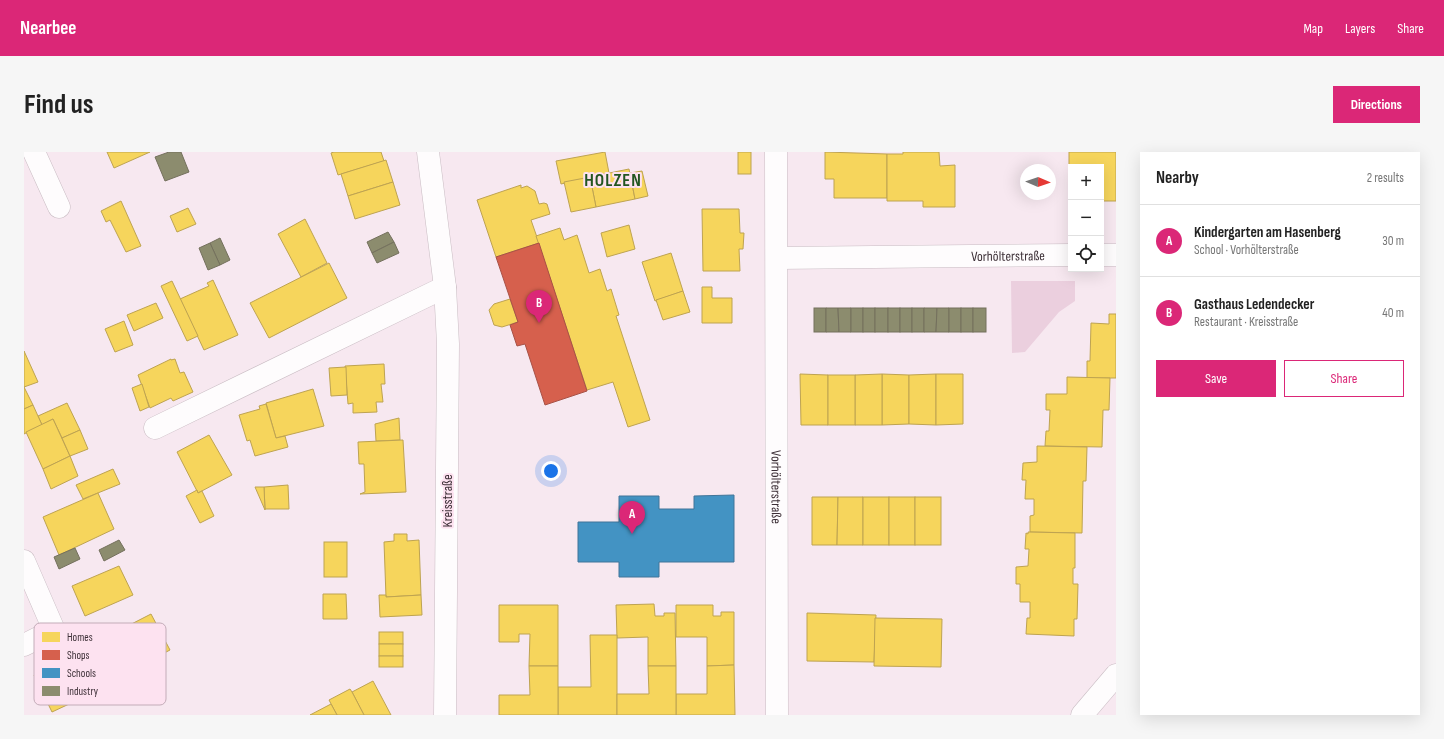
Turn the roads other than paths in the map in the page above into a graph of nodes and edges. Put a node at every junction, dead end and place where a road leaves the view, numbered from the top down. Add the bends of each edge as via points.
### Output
1 (34, 152) edge
2 (428, 152) edge
3 (776, 152) edge
4 (59, 207) dead end
5 (1068, 255) edge
6 (1104, 255) edge
7 (1116, 255) edge
8 (777, 258) junction
9 (445, 287) junction
10 (155, 428) dead end
11 (24, 561) edge
12 (51, 623) edge
13 (34, 640) edge
14 (24, 645) edge
15 (1116, 675) edge
16 (445, 715) edge
17 (777, 715) edge
18 (1082, 715) edge

1 - 4 street
2 - 9 street, Kreisstraße
3 - 8 street, Vorhölterstraße
5 - 8 street, Vorhölterstraße
6 - 7 street
8 - 17 street, Vorhölterstraße
9 - 10 street
9 - 16 street, Kreisstraße via 448,344
11 - 12 street
13 - 14 street
15 - 18 street

